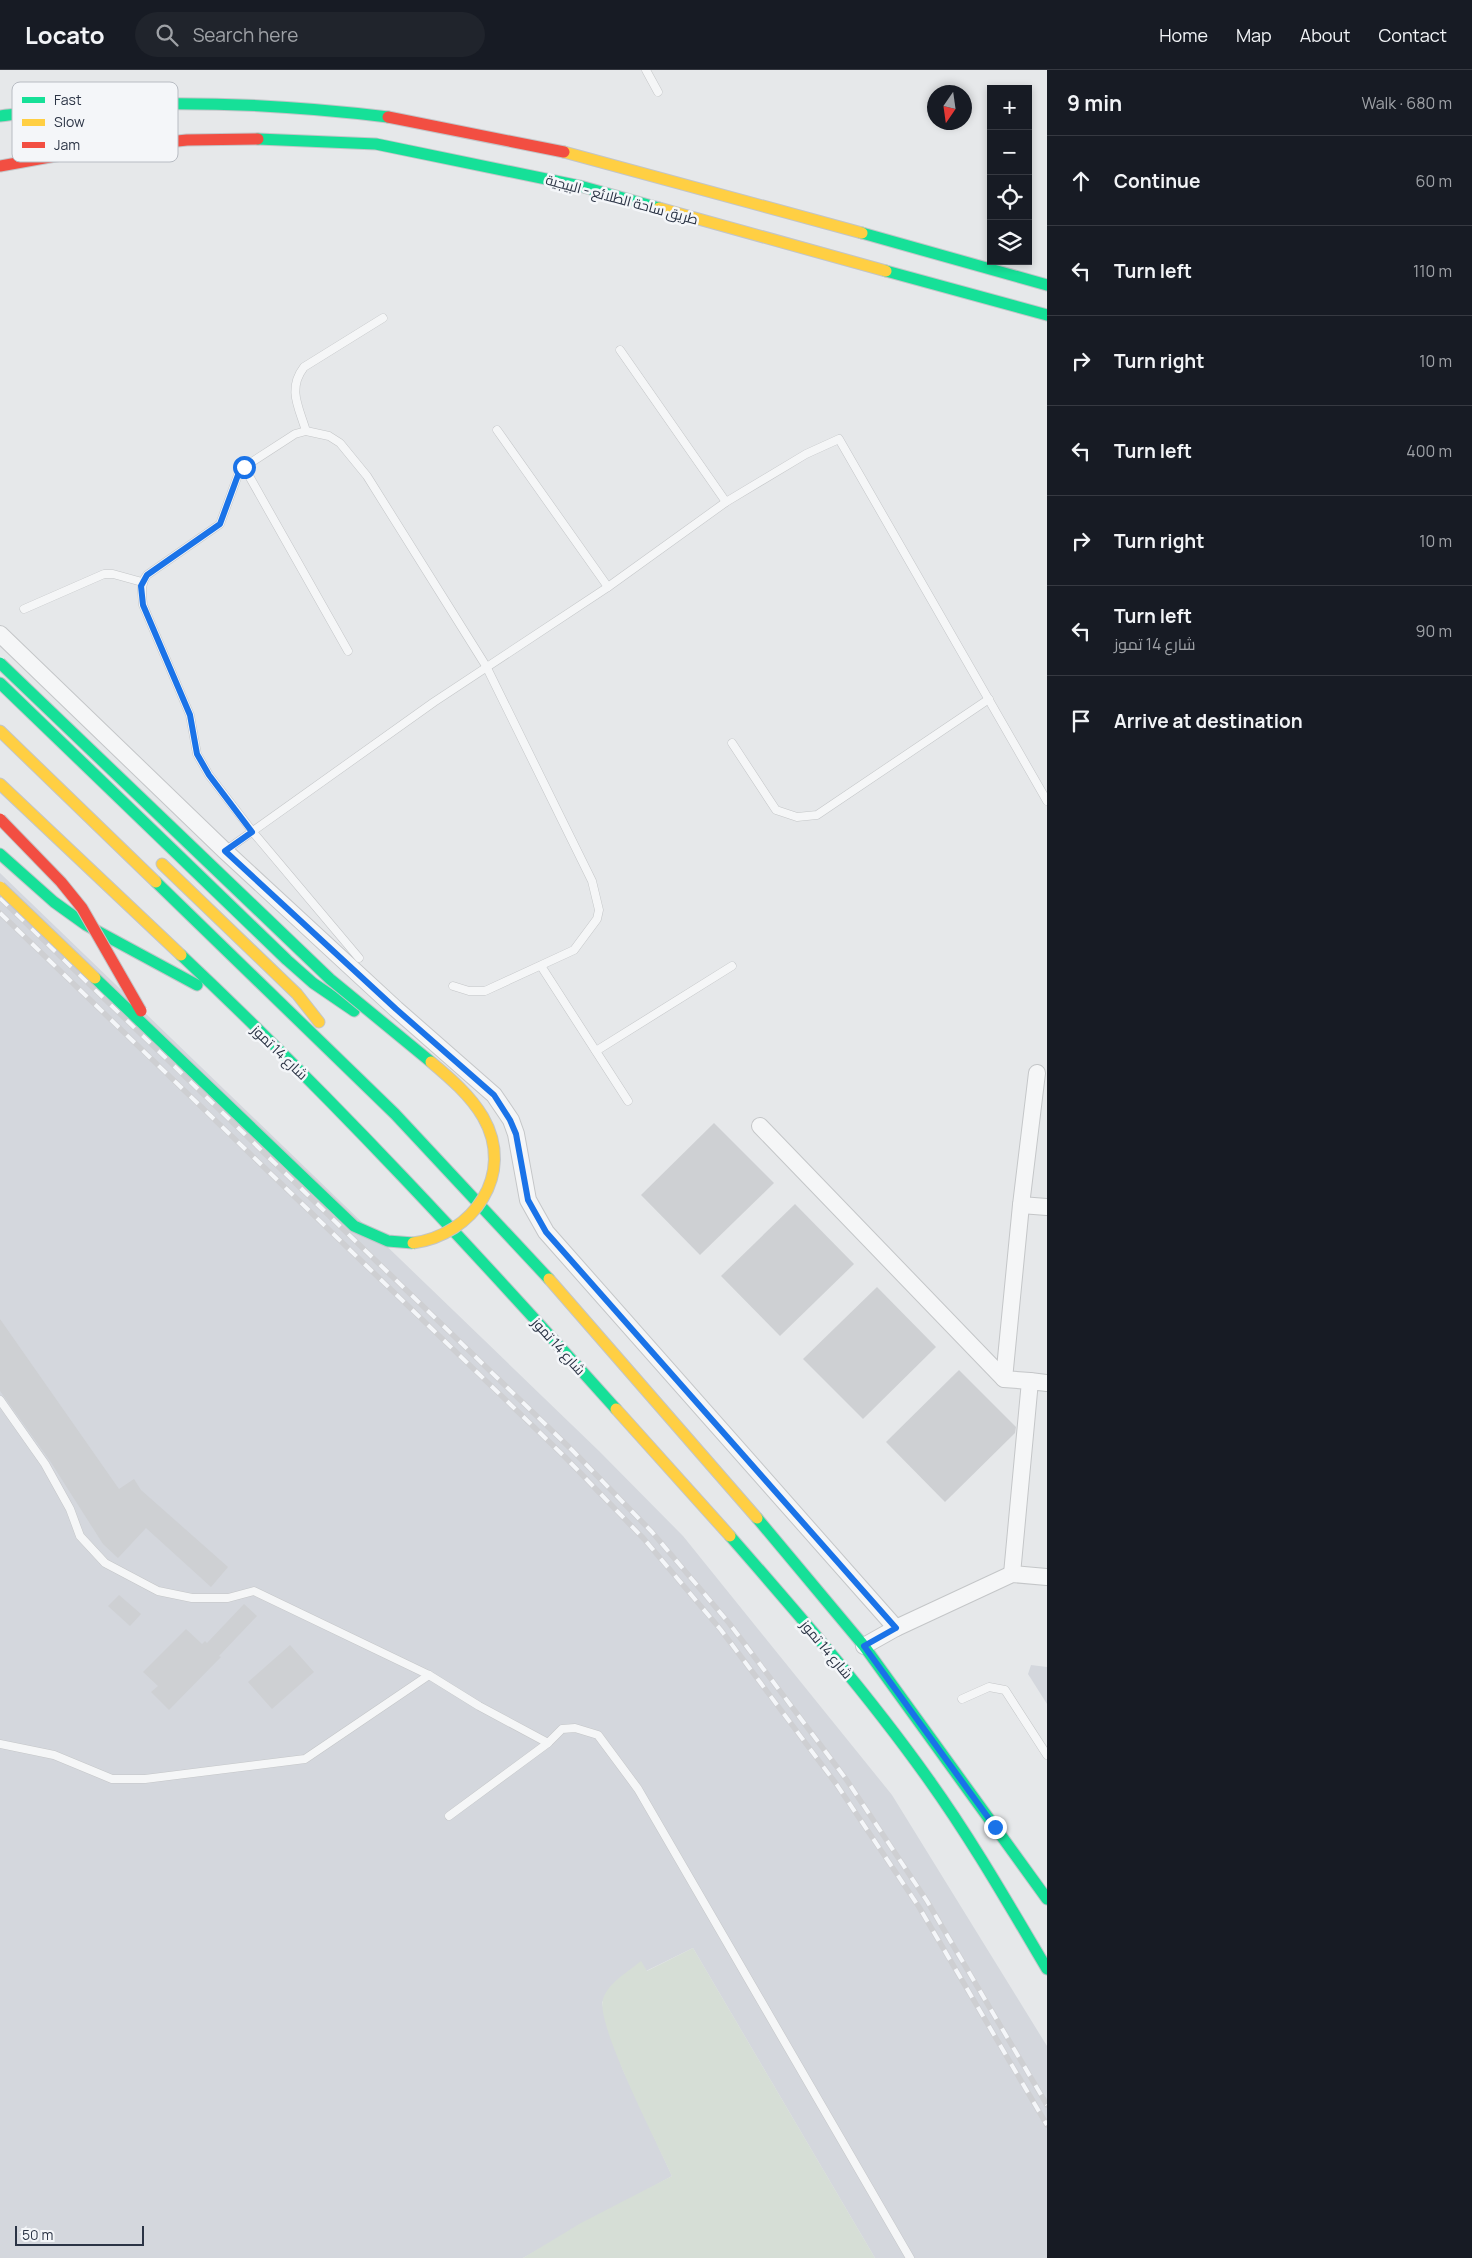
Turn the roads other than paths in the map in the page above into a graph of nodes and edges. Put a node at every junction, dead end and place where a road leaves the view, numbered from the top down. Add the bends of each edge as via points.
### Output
1 (646, 70) edge
2 (658, 92) dead end
3 (178, 105) edge
4 (178, 141) edge
5 (22, 162) edge
6 (0, 166) edge
7 (1047, 285) edge
8 (1047, 315) edge
9 (383, 318) dead end
10 (620, 350) dead end
11 (497, 430) dead end
12 (306, 431) junction
13 (244, 467) junction
14 (726, 502) junction
15 (142, 582) junction
16 (608, 587) junction
17 (24, 609) dead end
18 (0, 634) edge
19 (348, 651) dead end
20 (0, 663) edge
21 (486, 666) junction
22 (0, 684) edge
23 (989, 699) junction
24 (0, 731) edge
25 (732, 743) dead end
26 (0, 784) edge
27 (1047, 801) edge
28 (0, 819) edge
29 (252, 832) junction
30 (225, 851) junction
31 (0, 854) edge
32 (156, 858) dead end
33 (0, 886) edge
34 (359, 958) dead end
35 (540, 966) junction
36 (732, 966) dead end
37 (453, 986) dead end
38 (247, 1020) junction
39 (596, 1051) junction
40 (429, 1060) junction
41 (184, 1063) junction
42 (1037, 1073) dead end
43 (628, 1101) dead end
44 (395, 1114) junction
45 (760, 1126) dead end
46 (1021, 1205) junction
47 (1047, 1207) edge
48 (1004, 1379) junction
49 (1030, 1381) junction
50 (1047, 1383) edge
51 (0, 1400) edge
52 (1012, 1574) junction
53 (1047, 1577) edge
54 (896, 1628) junction
55 (864, 1646) junction
56 (429, 1675) junction
57 (962, 1699) dead end
58 (548, 1743) junction
59 (0, 1744) edge
60 (1047, 1755) edge
61 (449, 1816) dead end
62 (1047, 1899) edge
63 (1047, 1969) edge
64 (910, 2258) edge

1 - 2 lane
3 - 7 main road via 322,109 395,118 585,156
4 - 8 main road, طريق ساحة الطلائع - البيجية via 277,139 376,144 580,186
5 - 6 main road, طريق ساحة الطلائع - البيجية
9 - 12 lane via 304,367 297,377 294,390
10 - 14 lane
11 - 16 lane
12 - 13 lane
12 - 21 lane via 329,436 340,443 368,476
13 - 15 lane via 220,524 147,575
13 - 19 lane
14 - 16 lane
14 - 23 lane via 806,454 839,439
15 - 17 lane via 104,574
15 - 29 lane via 143,605 190,715 197,754
16 - 21 lane
18 - 30 street
20 - 40 main road, bridge via 330,979
21 - 29 lane
21 - 35 lane via 592,881 599,910 597,919 574,950
22 - 40 main road, bridge via 313,983
23 - 25 lane via 817,815 797,817 776,810
23 - 27 lane
24 - 44 main road
26 - 38 main road, شارع 14 تموز
28 - 41 main road, bridge via 82,908 152,1028
29 - 30 lane
29 - 34 lane
30 - 54 street via 494,1095 516,1134 528,1200 546,1232
31 - 38 main road via 54,902 86,924 207,991
32 - 44 main road via 297,994 357,1073
33 - 41 main road, bridge
35 - 37 lane via 485,991
35 - 39 lane
36 - 39 lane
38 - 63 main road, شارع 14 تموز via 325,1096 477,1255 777,1588 887,1723 930,1782
39 - 43 lane
40 - 41 main road, bridge via 481,1111 493,1143 491,1178 477,1209 458,1226 436,1239 402,1243 385,1241 354,1226
42 - 46 street
44 - 55 main road via 511,1236 754,1514
45 - 48 street
46 - 47 street
46 - 48 street
48 - 49 street
49 - 50 street
49 - 52 street
51 - 56 lane via 45,1464 70,1509 80,1536 105,1563 158,1591 192,1598 228,1598 254,1591
52 - 53 street
52 - 54 street
54 - 55 street
55 - 62 main road
56 - 58 lane
56 - 59 lane via 305,1759 145,1779 112,1779 54,1755
57 - 60 lane via 988,1687 1005,1690
58 - 61 lane
58 - 64 lane via 562,1729 575,1728 598,1735 638,1789

